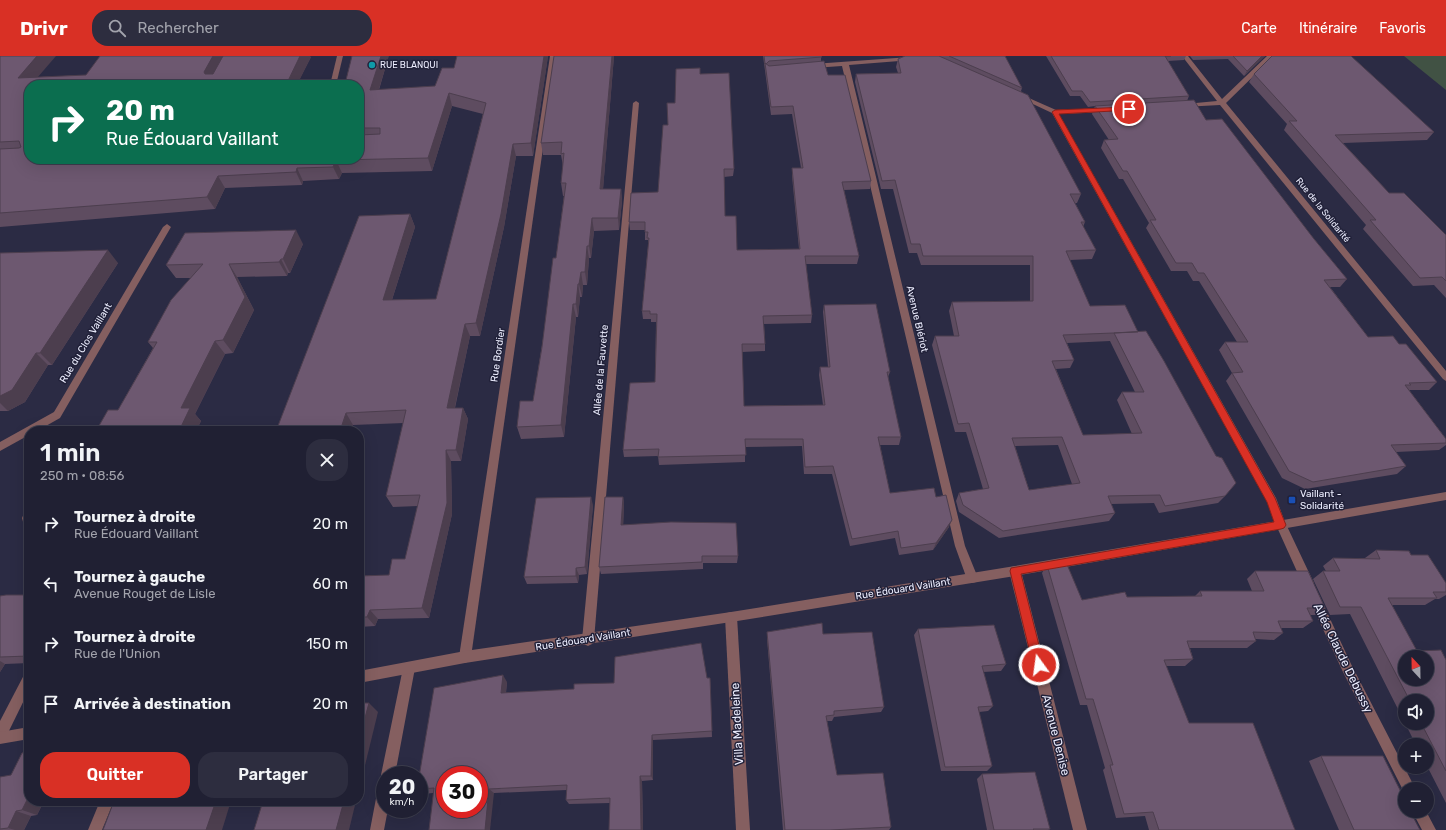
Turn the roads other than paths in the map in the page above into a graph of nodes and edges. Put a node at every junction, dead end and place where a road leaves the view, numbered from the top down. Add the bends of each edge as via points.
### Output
1 (340, 56) edge
2 (553, 56) edge
3 (1186, 56) edge
4 (1271, 56) edge
5 (902, 58) edge
6 (917, 58) edge
7 (845, 64) junction
8 (807, 67) edge
9 (334, 80) edge
10 (1016, 95) edge
11 (636, 103) dead end
12 (1222, 103) junction
13 (1176, 107) edge
14 (1113, 110) edge
15 (1055, 112) junction
16 (167, 227) dead end
17 (1446, 377) edge
18 (37, 426) edge
19 (24, 434) edge
20 (0, 447) edge
21 (1446, 496) edge
22 (1281, 525) junction
23 (1015, 571) junction
24 (972, 578) junction
25 (731, 617) junction
26 (588, 640) junction
27 (465, 657) junction
28 (409, 668) junction
29 (364, 676) edge
30 (24, 687) edge
31 (0, 734) edge
32 (24, 734) edge
33 (0, 738) edge
34 (390, 766) edge
35 (1404, 782) edge
36 (104, 806) edge
37 (379, 818) edge
38 (1423, 818) edge
39 (95, 830) edge
40 (377, 830) edge
41 (743, 830) edge
42 (1080, 830) edge
43 (1429, 830) edge

1 - 9 street
2 - 27 street, Rue Bordier
3 - 12 street, Rue de la Solidarité
4 - 12 street
5 - 6 street
5 - 7 street
7 - 8 street
7 - 24 street, Avenue Blériot via 960,546
10 - 15 street
11 - 26 street, Allée de la Fauvette
12 - 13 street
12 - 17 street, Rue de la Solidarité
14 - 15 street
15 - 22 street, Allée Claude Debussy via 1272,501
16 - 18 street, Rue du Clos Vaillant via 57,415
19 - 20 street, Rue du Clos Vaillant
21 - 22 street, Rue Édouard Vaillant
22 - 23 street, Rue Édouard Vaillant
22 - 35 street, Allée Claude Debussy via 1347,668
23 - 24 street, Rue Édouard Vaillant
23 - 42 street, Avenue Denise
24 - 25 street, Rue Édouard Vaillant
25 - 26 street, Rue Édouard Vaillant
25 - 41 street, Villa Madeleine
26 - 27 street, Rue Édouard Vaillant
27 - 28 street, Rue Édouard Vaillant
28 - 29 street, Rue Édouard Vaillant
28 - 34 street
30 - 31 street
32 - 33 street
36 - 39 street
37 - 40 street
38 - 43 street

